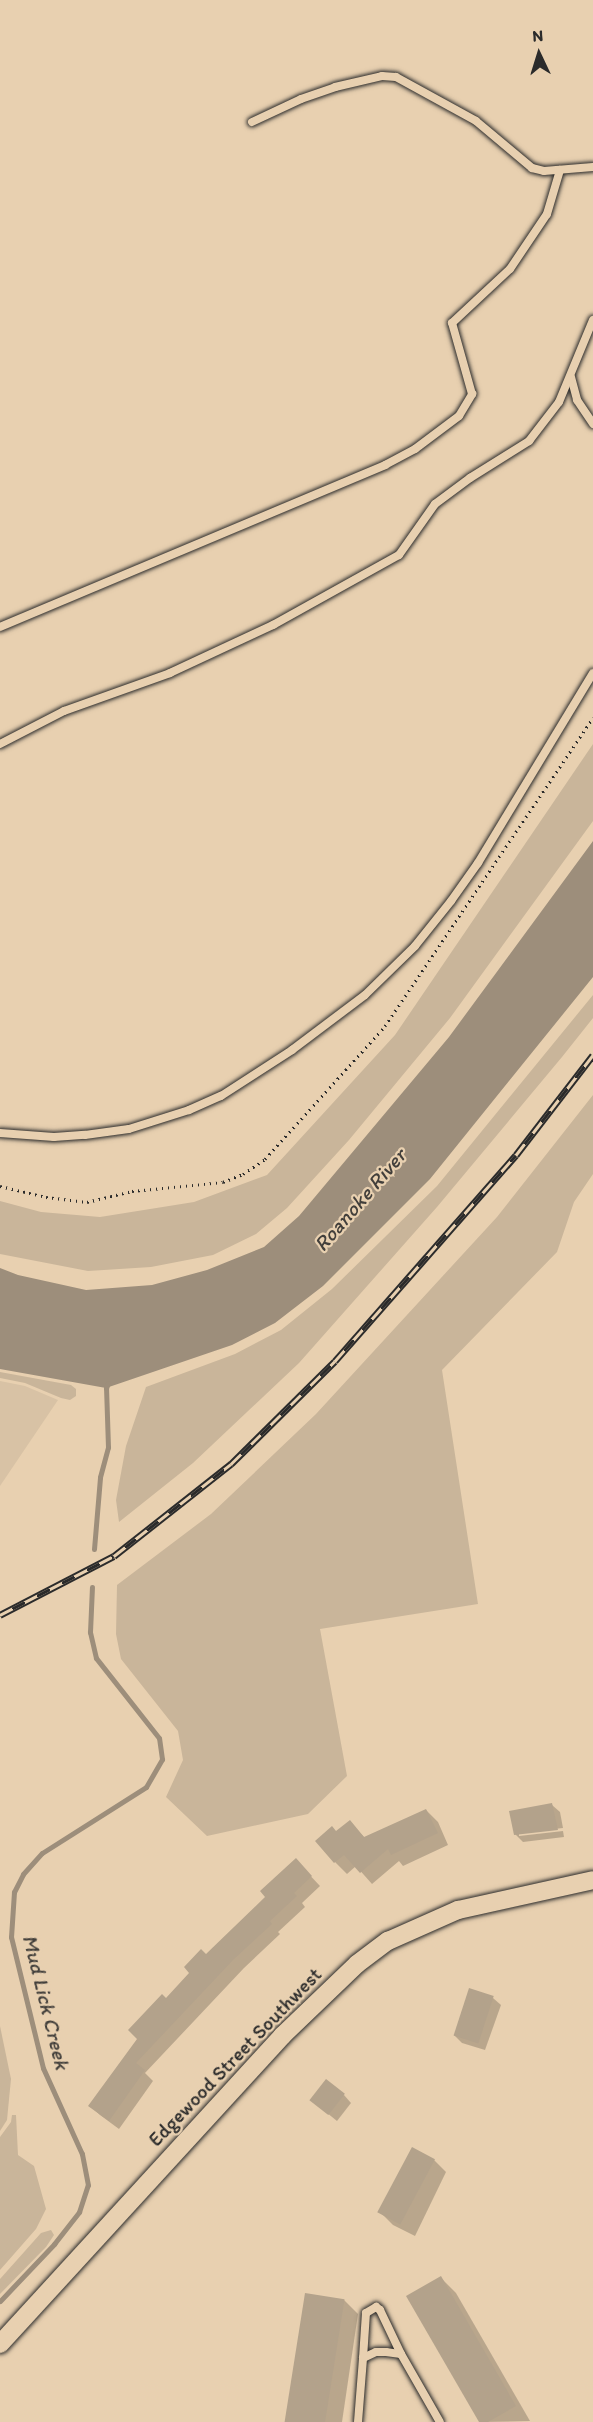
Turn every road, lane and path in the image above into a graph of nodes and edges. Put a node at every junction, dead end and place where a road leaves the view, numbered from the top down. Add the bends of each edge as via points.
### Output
1 (252, 122) dead end
2 (593, 167) edge
3 (560, 170) junction
4 (593, 320) edge
5 (571, 377) junction
6 (593, 424) edge
7 (0, 627) edge
8 (593, 673) edge
9 (0, 744) edge
10 (0, 1133) edge
11 (593, 1880) edge
12 (0, 2344) edge
13 (400, 2354) junction
14 (363, 2358) junction
15 (358, 2422) edge
16 (440, 2422) edge

1 - 3 lane via 335,87 382,76 396,77 476,122 532,168
2 - 3 lane
3 - 7 lane via 547,214 510,269 452,323 472,394 459,416 416,449 385,465
4 - 5 lane
5 - 6 lane via 577,400
5 - 9 lane via 559,402 529,441 435,504 399,555 273,625 170,673 64,711
8 - 10 lane via 451,901 415,946 365,995 292,1050 221,1096 181,1114 129,1129 85,1135
11 - 12 street, Edgewood Street Southwest via 458,1910 388,1941 357,1964 282,2036
13 - 14 lane via 376,2352
13 - 14 lane via 376,2307 366,2313
13 - 16 lane
14 - 15 lane

